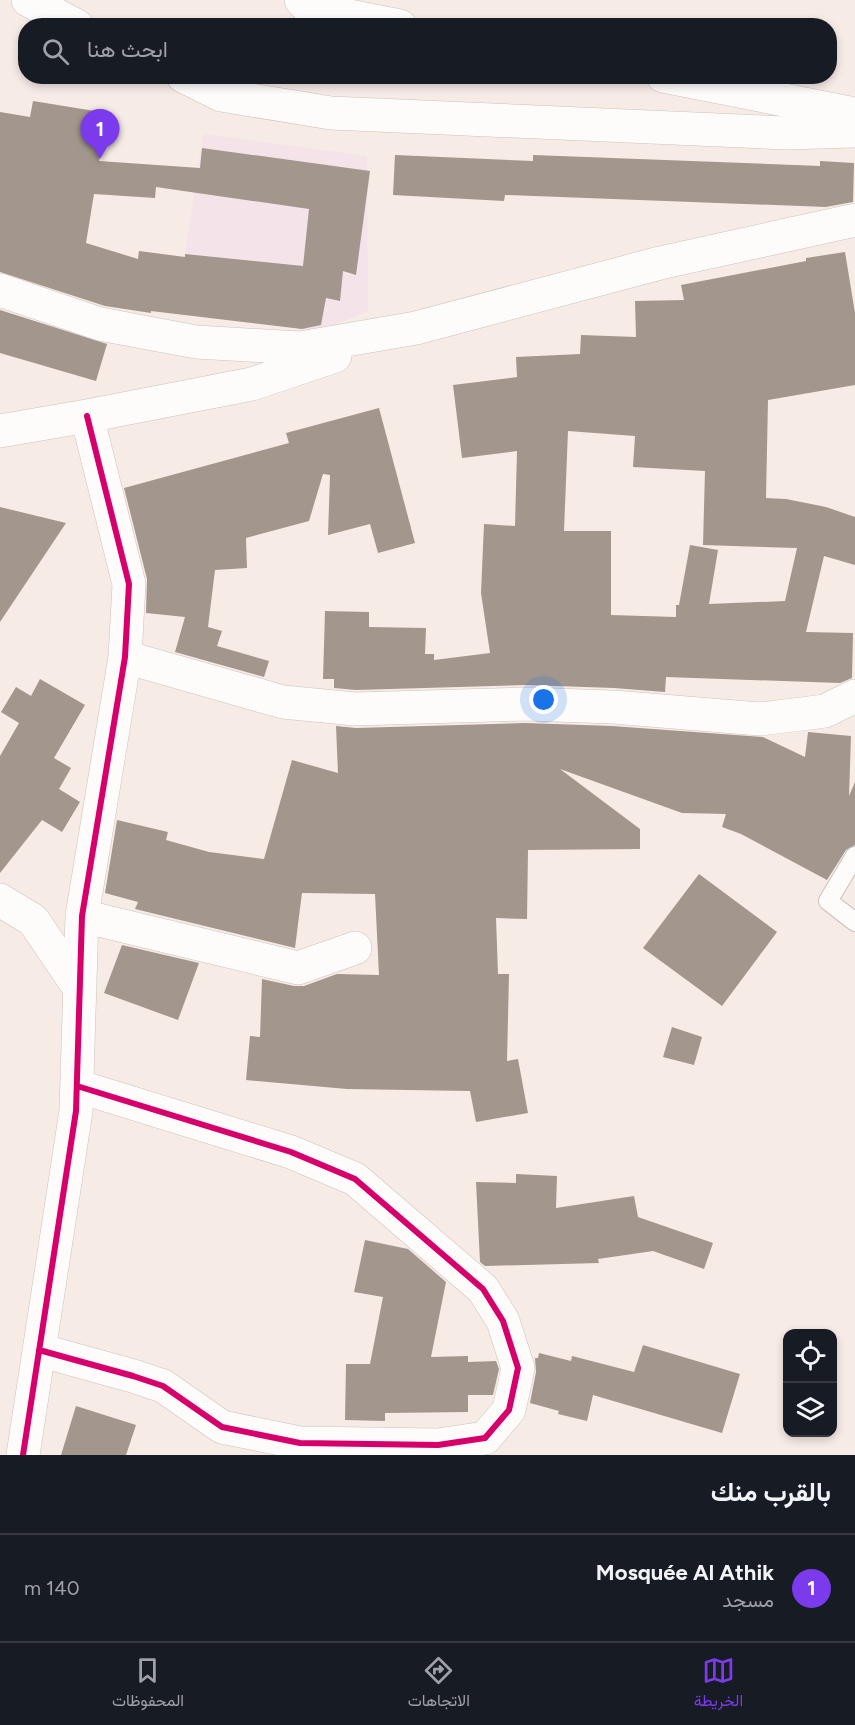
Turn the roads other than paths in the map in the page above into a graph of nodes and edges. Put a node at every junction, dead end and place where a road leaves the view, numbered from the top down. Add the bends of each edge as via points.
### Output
1 (28, 0) edge
2 (301, 0) edge
3 (63, 18) edge
4 (360, 18) edge
5 (199, 84) edge
6 (703, 84) edge
7 (855, 114) edge
8 (855, 131) edge
9 (855, 220) edge
10 (0, 290) edge
11 (416, 328) junction
12 (87, 417) junction
13 (0, 431) edge
14 (125, 657) junction
15 (855, 696) edge
16 (855, 856) edge
17 (0, 900) edge
18 (82, 916) junction
19 (855, 922) edge
20 (355, 948) dead end
21 (80, 989) junction
22 (77, 1086) junction
23 (39, 1350) junction
24 (23, 1455) edge

1 - 3 street
2 - 4 street via 309,8
5 - 8 street via 221,95 331,113 786,133
6 - 7 street
9 - 11 street via 660,263
10 - 11 street via 100,324 196,342 300,348
11 - 12 street via 252,384
12 - 13 street
12 - 14 street via 129,584
14 - 15 street via 283,702 355,709 525,704 760,719 825,711
14 - 18 street
16 - 19 lane via 828,901
17 - 21 street via 33,920
18 - 20 street via 298,968
18 - 21 street
21 - 22 street
22 - 23 street
22 - 23 street via 291,1152 355,1179 483,1289 503,1321 518,1368 509,1410 485,1438 438,1445 300,1443 222,1427 163,1386
23 - 24 street

